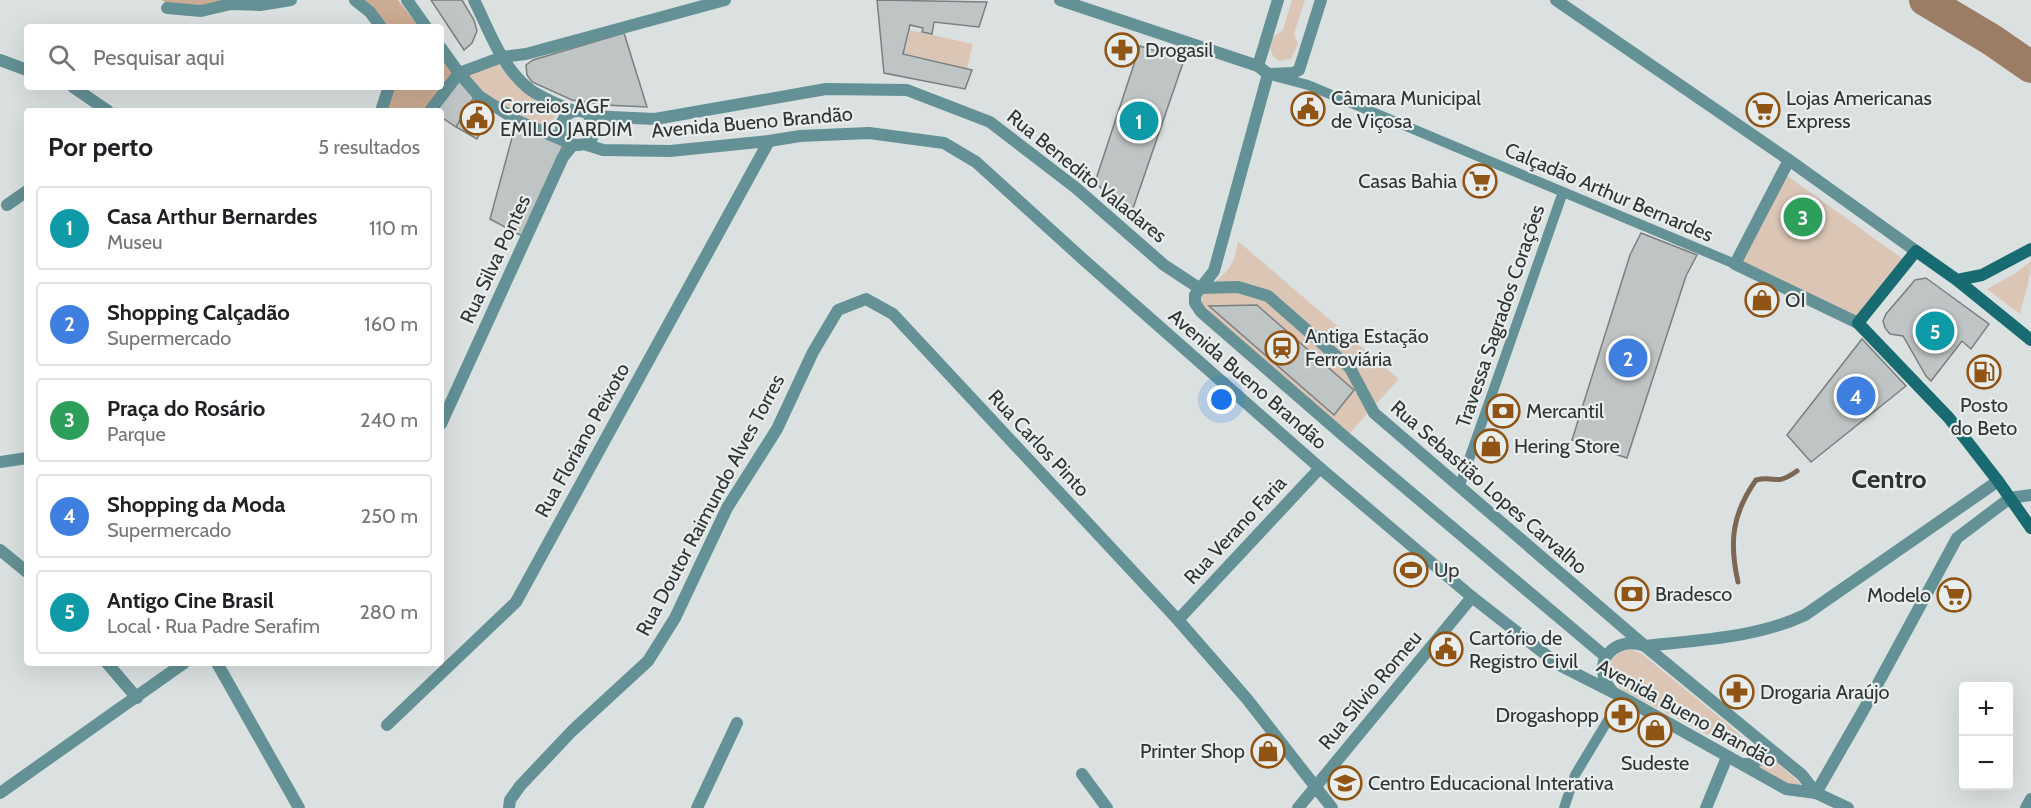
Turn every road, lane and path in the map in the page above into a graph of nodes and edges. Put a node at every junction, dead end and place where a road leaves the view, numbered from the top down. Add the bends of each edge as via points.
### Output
1 (291, 0) edge
2 (354, 0) edge
3 (407, 0) edge
4 (474, 0) edge
5 (1060, 0) edge
6 (1278, 0) edge
7 (1321, 0) edge
8 (1556, 0) edge
9 (716, 1) edge
10 (167, 8) dead end
11 (379, 24) edge
12 (424, 24) edge
13 (444, 52) edge
14 (502, 57) junction
15 (0, 60) edge
16 (24, 69) edge
17 (1263, 70) junction
18 (459, 73) junction
19 (77, 90) edge
20 (388, 90) edge
21 (104, 108) edge
22 (382, 108) edge
23 (432, 108) edge
24 (574, 111) junction
25 (590, 116) junction
26 (769, 141) junction
27 (575, 144) junction
28 (1789, 160) junction
29 (1563, 192) junction
30 (24, 193) edge
31 (7, 205) dead end
32 (2031, 249) edge
33 (1916, 251) junction
34 (1735, 264) junction
35 (1957, 280) junction
36 (1199, 288) junction
37 (866, 299) joint
38 (1858, 323) junction
39 (2031, 340) edge
40 (444, 417) edge
41 (24, 458) edge
42 (0, 462) edge
43 (1320, 468) junction
44 (1998, 481) junction
45 (1460, 485) junction
46 (2031, 495) edge
47 (2010, 498) junction
48 (2031, 528) edge
49 (0, 550) edge
50 (24, 570) edge
51 (1472, 597) junction
52 (1178, 620) junction
53 (1645, 646) junction
54 (1606, 657) junction
55 (110, 666) edge
56 (180, 666) edge
57 (219, 666) edge
58 (1617, 695) junction
59 (137, 698) junction
60 (737, 723) dead end
61 (387, 725) dead end
62 (1760, 741) junction
63 (1727, 756) junction
64 (1740, 764) junction
65 (1082, 774) dead end
66 (1316, 786) junction
67 (0, 793) edge
68 (1816, 793) junction
69 (2031, 799) edge
70 (299, 808) edge
71 (509, 808) edge
72 (697, 808) edge
73 (1107, 808) edge
74 (1298, 808) edge
75 (1332, 808) edge
76 (1564, 808) edge
77 (1706, 808) edge
78 (1848, 808) edge
79 (2026, 808) edge

1 - 10 street via 201,10
2 - 11 street
3 - 12 street
4 - 14 street
5 - 17 street
6 - 17 street
7 - 17 street via 1299,69 1293,74
8 - 28 street
9 - 14 street via 526,54
13 - 18 street, Avenida Bueno Brandão
14 - 18 street
14 - 24 street via 528,88
15 - 16 street
17 - 29 street, Calçadão Arthur Bernardes
17 - 36 street via 1214,271
18 - 23 street
18 - 27 street, Avenida Bueno Brandão via 479,96 518,121
19 - 21 street
20 - 22 street
24 - 25 street
24 - 27 street via 560,127 563,138
25 - 27 street via 593,136
25 - 36 street, Rua Benedito Valadares via 655,119 826,89 907,90 990,122 1076,188 1164,265
26 - 27 street, Avenida Bueno Brandão via 670,151 603,150
26 - 43 street, Avenida Bueno Brandão via 869,133 944,143 976,162
26 - 61 street, Rua Floriano Peixoto via 516,602
27 - 40 street, Rua Silva Pontes via 564,157
28 - 33 street
28 - 34 street
29 - 34 street, Calçadão Arthur Bernardes
29 - 45 street, Travessa Sagrados Corações
30 - 31 street
32 - 35 main road via 1982,275
33 - 35 main road
33 - 38 main road
34 - 38 street
35 - 39 main road
36 - 45 street, Rua Sebastião Lopes Carvalho via 1238,287 1268,296 1350,368 1374,413
36 - 54 street via 1195,303 1201,312
37 - 52 street, Rua Carlos Pinto via 893,314
37 - 71 street, Rua Doutor Raimundo Alves Torres via 838,309 777,429 727,508 675,618 648,661 550,754 510,800
38 - 44 main road via 1949,418
41 - 42 street
43 - 51 street, Avenida Bueno Brandão
43 - 52 street, Rua Verano Faria
44 - 47 main road
44 - 53 street via 1805,615 1762,631
45 - 53 street, Rua Sebastião Lopes Carvalho
46 - 47 street
47 - 48 main road
47 - 68 street via 1957,538
49 - 50 street
51 - 58 street, Avenida Bueno Brandão via 1559,665
51 - 66 street, Rua Sílvio Romeu
52 - 66 street, Rua Carlos Pinto
53 - 54 street via 1627,643 1611,650
53 - 62 street, Rua Sebastião Lopes Carvalho
54 - 58 street via 1603,676
55 - 59 street
56 - 59 street
57 - 70 street
58 - 63 street, Avenida Bueno Brandão
58 - 76 street via 1575,775
59 - 67 street
60 - 72 street
62 - 64 street via 1761,756 1756,762
62 - 68 street, Rua Sebastião Lopes Carvalho via 1802,775
63 - 64 street, Avenida Bueno Brandão
63 - 77 street
64 - 68 street, Avenida Bueno Brandão via 1786,789
65 - 73 street
66 - 74 street, Rua Sílvio Romeu
66 - 75 street, Rua Carlos Pinto
68 - 78 street, Avenida Bueno Brandão
69 - 79 street

